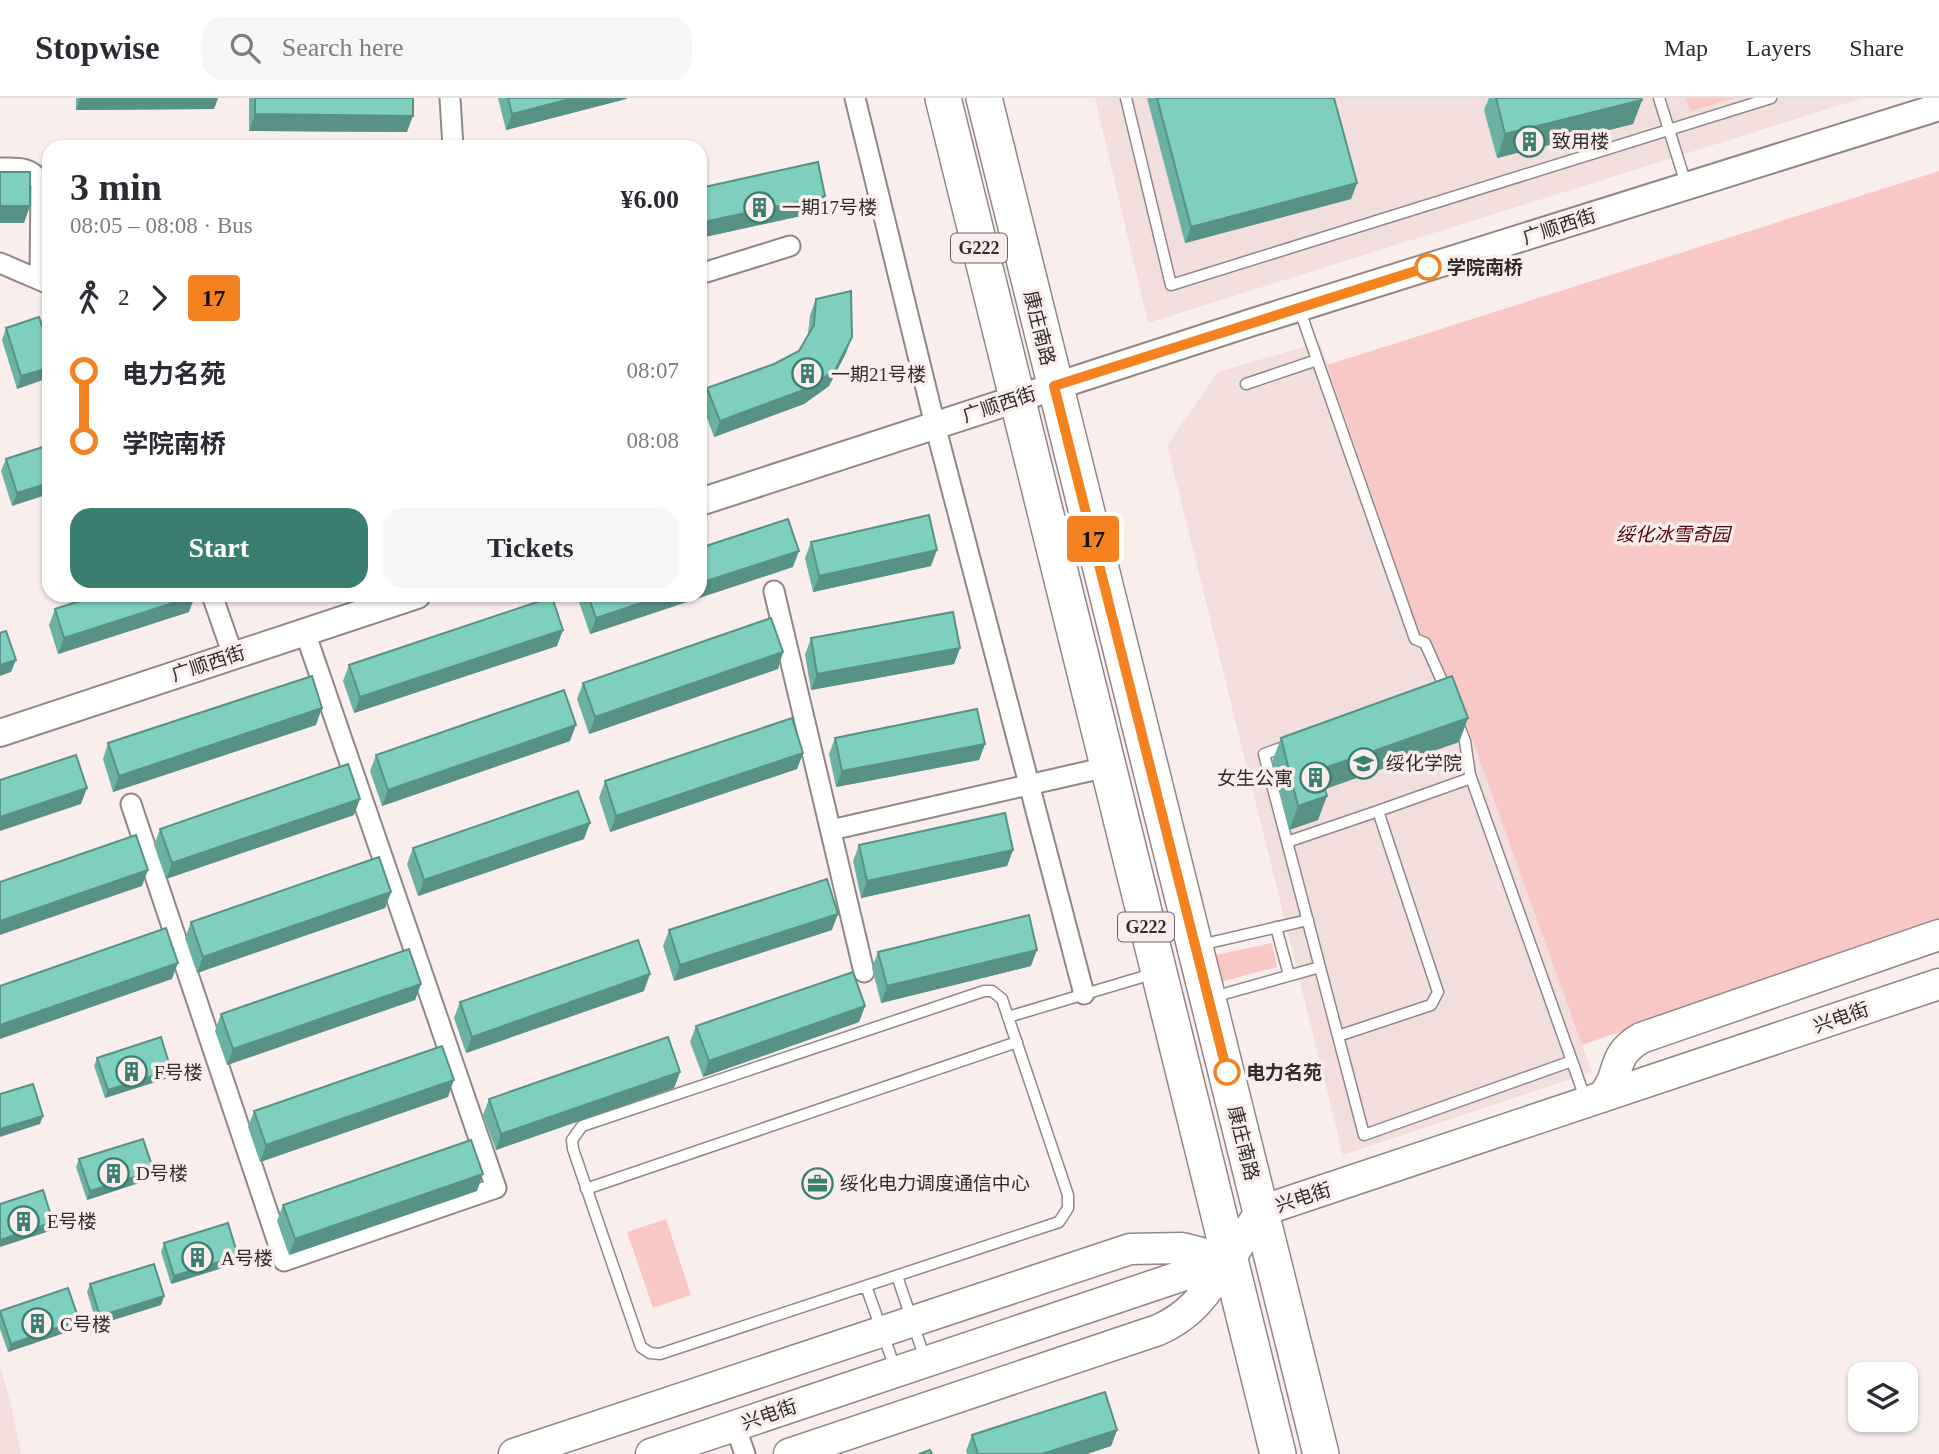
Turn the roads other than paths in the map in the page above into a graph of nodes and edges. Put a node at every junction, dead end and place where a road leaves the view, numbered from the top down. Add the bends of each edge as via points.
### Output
1 (450, 98) edge
2 (855, 98) edge
3 (943, 98) edge
4 (984, 98) edge
5 (1126, 98) edge
6 (1659, 98) edge
7 (1771, 98) edge
8 (1939, 107) edge
9 (1667, 131) junction
10 (453, 140) edge
11 (0, 168) edge
12 (1686, 185) junction
13 (42, 187) edge
14 (790, 246) dead end
15 (0, 263) edge
16 (707, 272) edge
17 (42, 281) edge
18 (1299, 307) junction
19 (1317, 360) junction
20 (1246, 384) dead end
21 (1054, 386) junction
22 (1016, 399) junction
23 (935, 425) junction
24 (707, 500) edge
25 (774, 591) dead end
26 (214, 602) edge
27 (396, 602) edge
28 (305, 632) junction
29 (233, 655) junction
30 (1446, 690) junction
31 (1433, 695) edge
32 (1452, 705) edge
33 (1456, 717) edge
34 (0, 733) edge
35 (1303, 740) edge
36 (1107, 767) junction
37 (1471, 778) junction
38 (1029, 785) junction
39 (131, 804) dead end
40 (1378, 811) junction
41 (831, 830) junction
42 (1287, 842) junction
43 (1308, 920) junction
44 (1276, 927) junction
45 (1939, 936) edge
46 (1196, 946) junction
47 (1320, 967) junction
48 (864, 972) dead end
49 (1158, 972) junction
50 (1289, 975) junction
51 (1939, 984) edge
52 (1084, 994) junction
53 (1210, 998) junction
54 (1008, 1017) junction
55 (1338, 1036) junction
56 (1017, 1042) junction
57 (1572, 1061) junction
58 (1594, 1100) junction
59 (586, 1189) junction
60 (1261, 1212) junction
61 (1228, 1260) junction
62 (897, 1276) junction
63 (866, 1286) junction
64 (912, 1321) junction
65 (882, 1331) junction
66 (926, 1362) junction
67 (896, 1371) junction
68 (735, 1426) junction
69 (514, 1454) edge
70 (651, 1454) edge
71 (745, 1454) edge
72 (789, 1454) edge
73 (1278, 1454) edge
74 (1321, 1454) edge

1 - 10 street
2 - 23 street
3 - 22 highway, 康庄南路 / G222
4 - 21 highway, 康庄南路 / G222
5 - 9 lane via 1171,285
6 - 9 lane
7 - 9 lane
8 - 12 main road, 广顺西街
9 - 12 lane
11 - 13 street via 26,168 34,172
12 - 18 main road, 广顺西街
14 - 16 street
15 - 17 street
18 - 19 lane
18 - 21 main road, 广顺西街
19 - 20 lane
19 - 30 lane via 1415,639 1425,643
21 - 22 main road, 广顺西街
21 - 46 highway, 康庄南路 / G222
22 - 23 main road, 广顺西街
22 - 36 highway, 康庄南路 / G222
23 - 24 main road, 广顺西街
23 - 38 street
25 - 41 street
26 - 29 street
27 - 28 main road, 广顺西街
28 - 29 main road, 广顺西街
28 - 39 street via 496,1188 284,1261
29 - 34 main road, 广顺西街
30 - 31 lane
30 - 32 lane
33 - 37 lane
35 - 42 lane via 1264,754
36 - 38 street
36 - 49 highway, 康庄南路 / G222
37 - 40 lane
37 - 57 lane
38 - 41 street
38 - 52 street
40 - 42 lane
40 - 55 lane via 1438,992 1431,1005
41 - 48 street
42 - 43 lane
43 - 44 lane
43 - 47 lane
44 - 46 lane
44 - 50 lane
45 - 58 main road via 1642,1038 1622,1052 1612,1086
46 - 53 highway, 康庄南路 / G222
47 - 50 lane
47 - 55 lane
49 - 52 lane
49 - 61 highway, 康庄南路 / G222
50 - 53 lane
51 - 58 main road, 兴电街
52 - 54 lane
53 - 60 highway, 康庄南路 / G222
54 - 56 lane
54 - 59 lane via 1002,999 984,991 582,1126 572,1140
55 - 57 lane via 1364,1135
56 - 59 lane
56 - 62 lane via 1068,1195 1064,1216 1051,1226
57 - 58 lane
58 - 60 main road, 兴电街
59 - 63 lane via 636,1338 650,1353 660,1354
60 - 61 main road, 兴电街
60 - 74 highway, 康庄南路 / G222
61 - 64 main road via 1182,1248 1130,1249
61 - 66 main road, 兴电街
61 - 72 main road via 1199,1303 1181,1320 1158,1331
61 - 73 highway, 康庄南路 / G222
62 - 63 lane
62 - 64 lane
63 - 65 lane
64 - 65 main road
64 - 66 lane
65 - 67 lane
65 - 69 main road
66 - 67 main road, 兴电街
67 - 68 main road, 兴电街
68 - 70 main road, 兴电街
68 - 71 street

